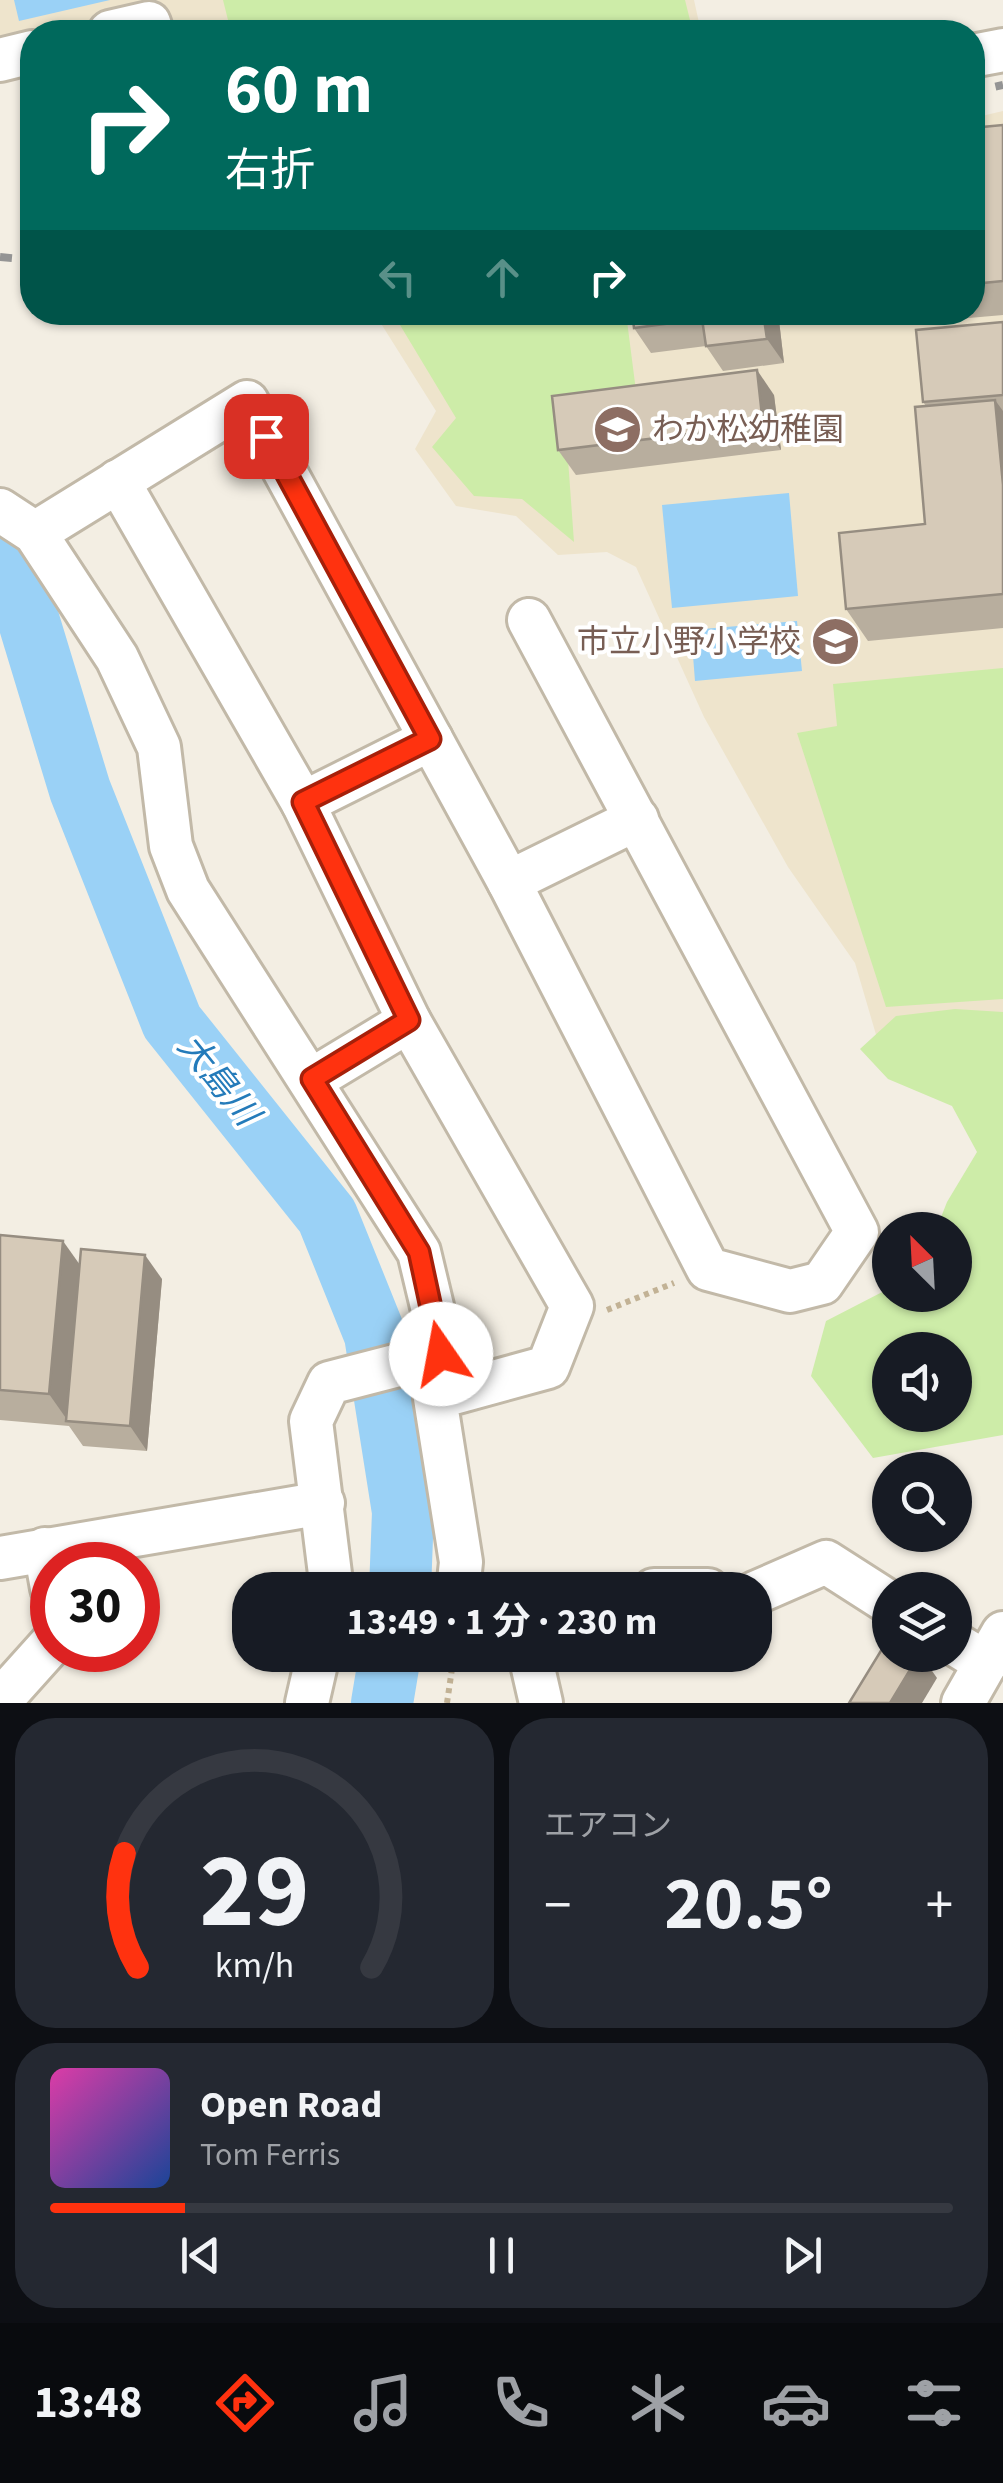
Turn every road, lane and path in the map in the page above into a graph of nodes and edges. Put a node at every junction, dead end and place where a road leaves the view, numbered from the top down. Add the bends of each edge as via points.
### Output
1 (118, 481) junction
2 (17, 522) edge
3 (529, 620) dead end
4 (430, 739) junction
5 (303, 802) junction
6 (637, 818) junction
7 (509, 882) junction
8 (409, 1020) junction
9 (312, 1079) junction
10 (447, 1372) junction
11 (322, 1502) junction
12 (158, 1542) edge
13 (0, 1558) edge
14 (30, 1565) edge
15 (330, 1572) edge
16 (460, 1572) edge
17 (772, 1586) edge
18 (872, 1591) edge
19 (981, 1647) edge
20 (30, 1668) edge
21 (314, 1672) edge
22 (452, 1672) edge
23 (534, 1672) edge
24 (0, 1701) edge
25 (306, 1703) edge
26 (447, 1703) edge
27 (541, 1703) edge
28 (963, 1703) edge

1 - 2 street
1 - 4 street via 247,402
1 - 5 street
2 - 9 street via 118,658 158,747 172,846 188,890
3 - 6 street
4 - 5 street
4 - 7 street
5 - 8 street
6 - 7 street
6 - 7 street via 857,1232 822,1283 790,1291 708,1269
8 - 9 street
8 - 10 street via 572,1306 548,1367
9 - 10 street via 419,1252
10 - 11 street via 330,1383 311,1421
10 - 16 street via 435,1398
11 - 12 street
11 - 15 street
13 - 14 street
17 - 18 street via 826,1562
19 - 28 street
20 - 24 street
21 - 25 street
22 - 26 path
23 - 27 street

